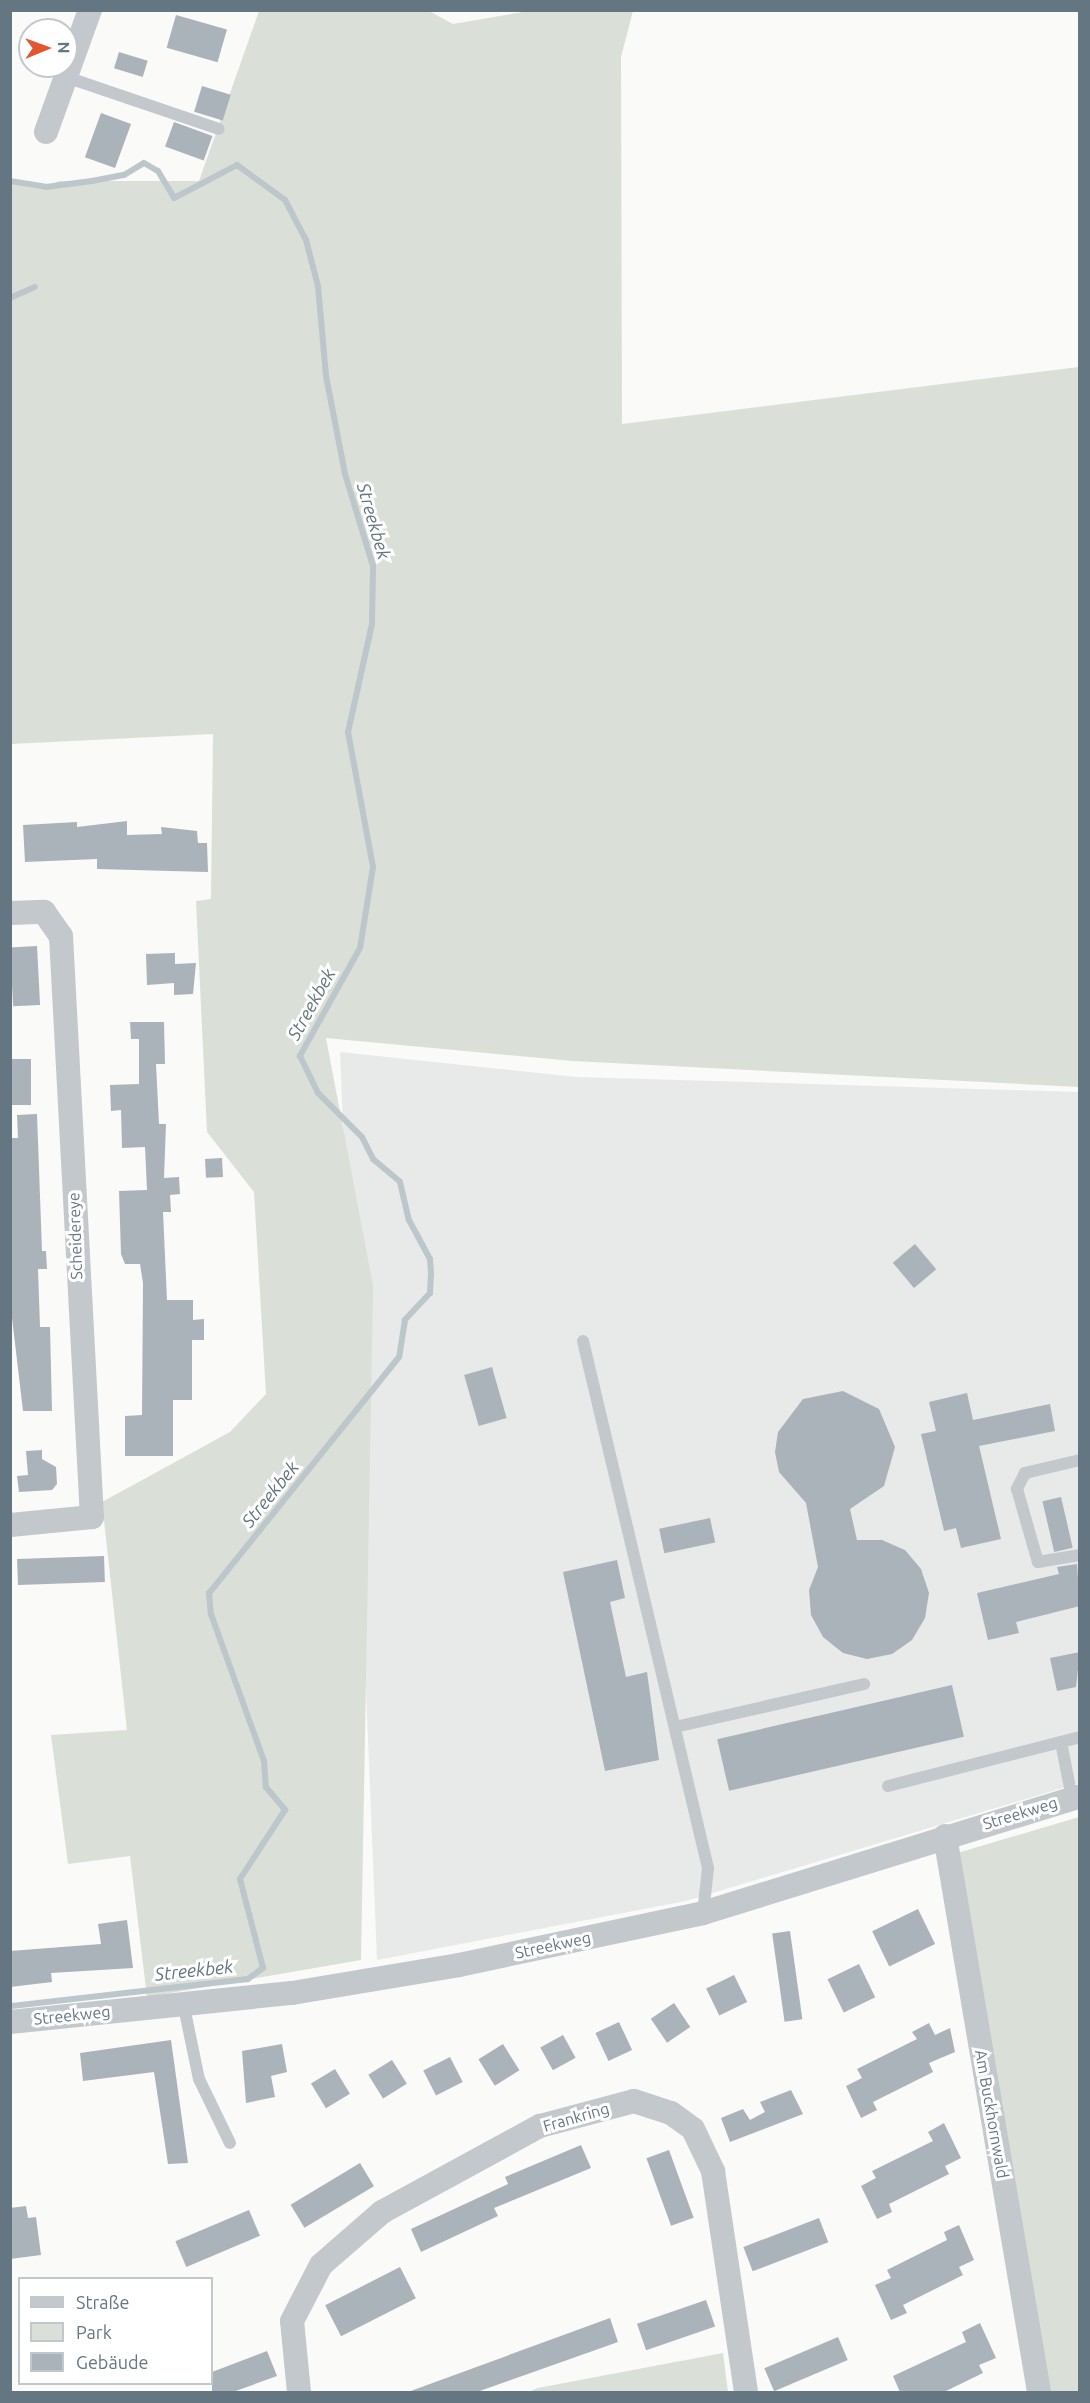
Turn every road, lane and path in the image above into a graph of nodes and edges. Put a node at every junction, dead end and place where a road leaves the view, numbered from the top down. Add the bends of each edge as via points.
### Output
1 (90, 10) edge
2 (78, 49) edge
3 (69, 78) joint
4 (219, 129) dead end
5 (46, 132) dead end
6 (10, 913) edge
7 (583, 1341) dead end
8 (1080, 1460) edge
9 (10, 1525) edge
10 (1080, 1555) edge
11 (864, 1684) dead end
12 (675, 1727) junction
13 (1080, 1737) edge
14 (1061, 1742) junction
15 (888, 1786) dead end
16 (1076, 1797) edge
17 (945, 1836) junction
18 (703, 1913) junction
19 (183, 2002) junction
20 (10, 2022) edge
21 (230, 2143) dead end
22 (299, 2392) edge
23 (746, 2392) edge
24 (1039, 2392) edge

1 - 2 street
3 - 4 lane
3 - 5 street
6 - 9 street, Scheidereye via 44,912 61,936 92,1516
7 - 12 lane
8 - 10 lane via 1025,1473 1017,1490 1038,1562
11 - 12 lane
12 - 18 lane via 708,1868
13 - 14 lane
14 - 15 lane
14 - 16 lane
16 - 17 street, Streekweg
17 - 18 street, Streekweg
17 - 24 street, Am Buckhornwald
18 - 19 street, Streekweg via 448,1967 292,1993
19 - 20 street, Streekweg
19 - 21 lane via 199,2079
22 - 23 street, Frankring via 292,2321 321,2265 382,2212 540,2126 633,2101 671,2113 693,2129 713,2171

